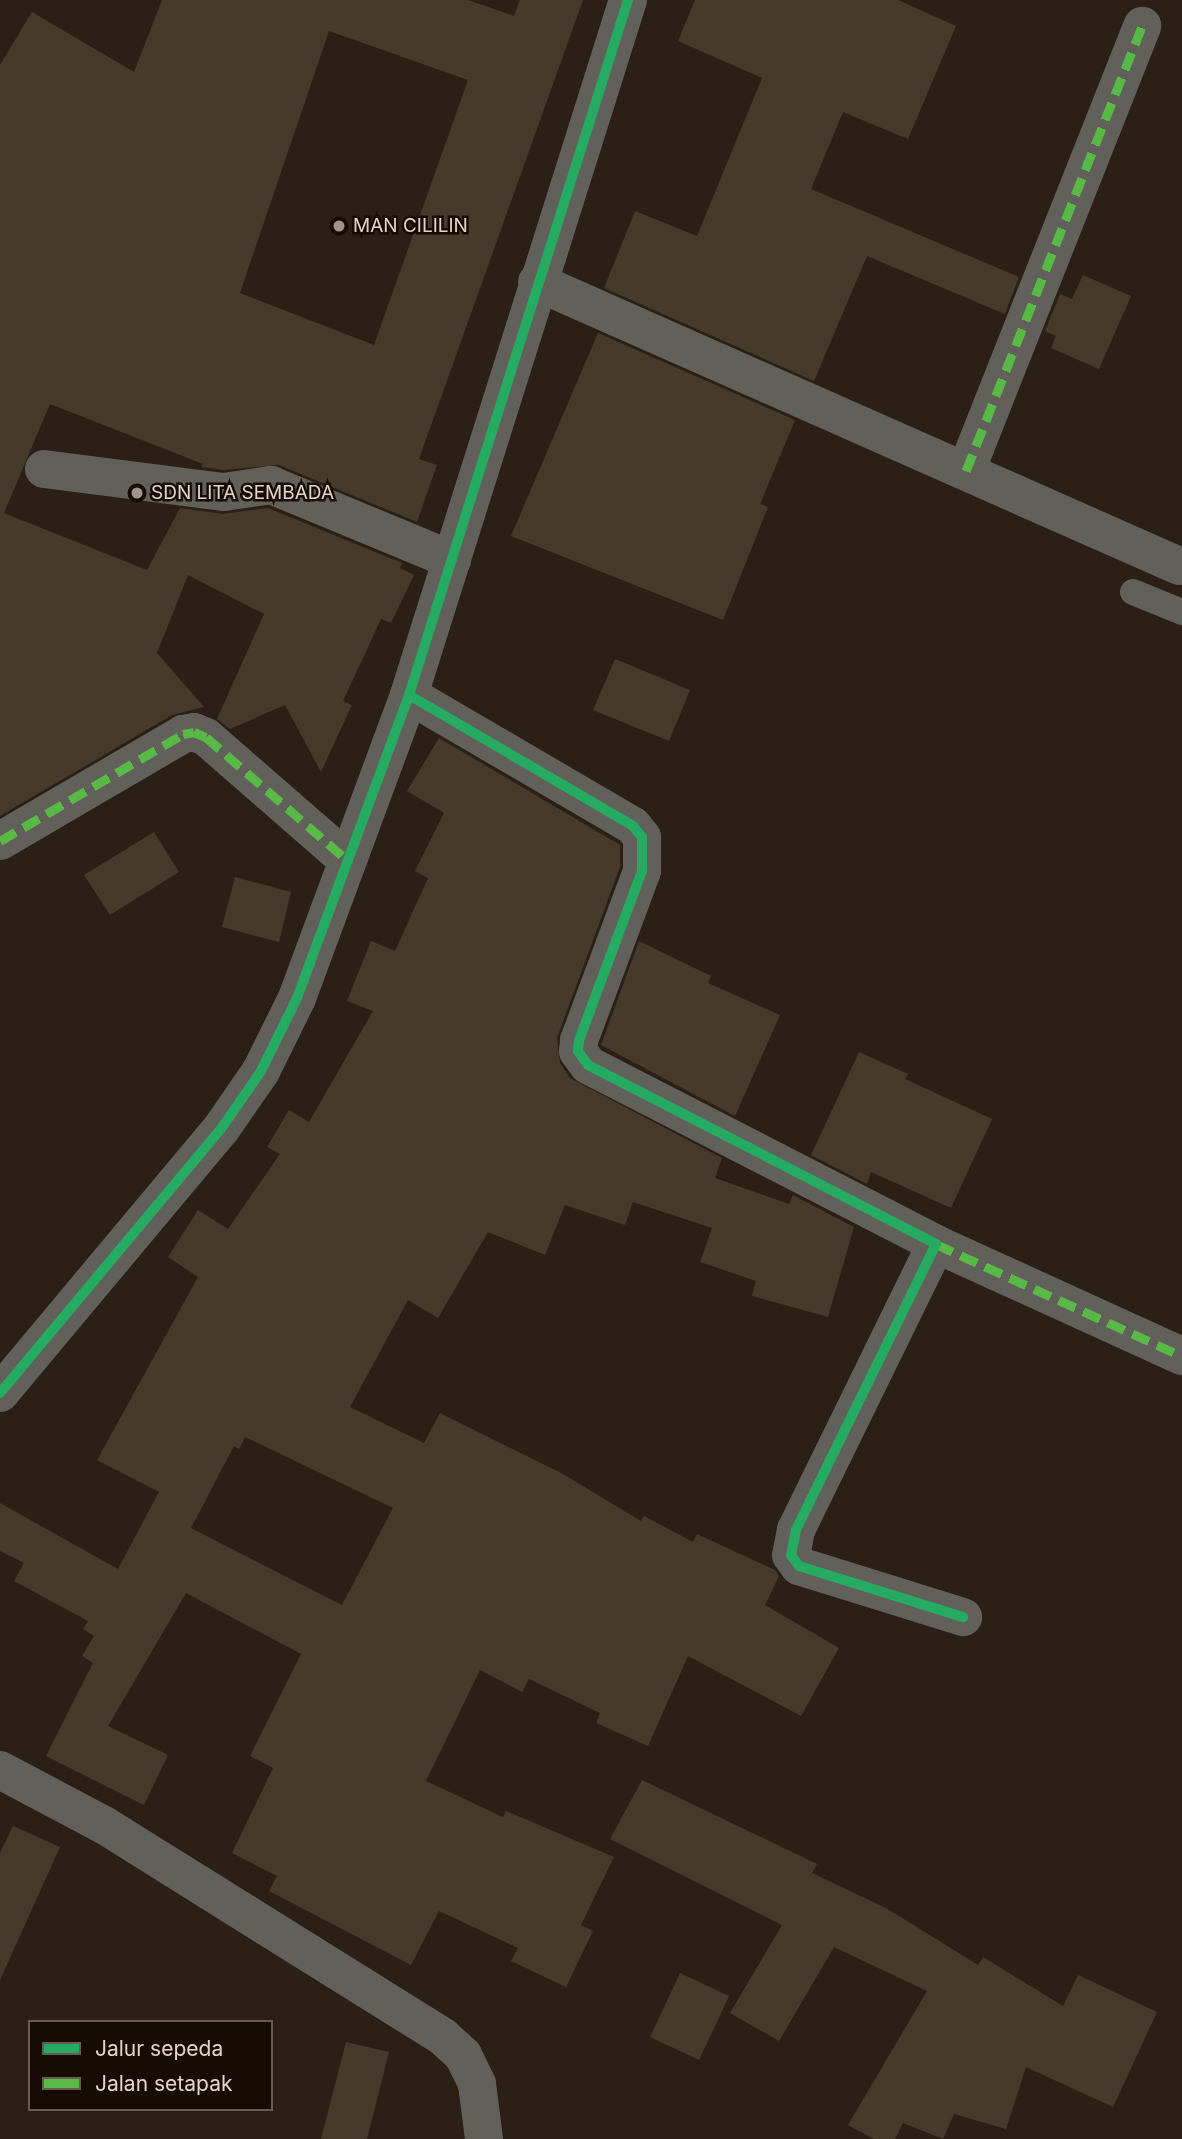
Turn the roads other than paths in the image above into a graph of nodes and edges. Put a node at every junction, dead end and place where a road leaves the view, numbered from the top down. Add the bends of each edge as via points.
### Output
1 (628, 0) edge
2 (1142, 26) dead end
3 (537, 282) junction
4 (44, 468) dead end
5 (966, 471) junction
6 (452, 560) junction
7 (1181, 567) edge
8 (1133, 592) dead end
9 (1182, 612) edge
10 (409, 695) junction
11 (0, 841) edge
12 (346, 860) junction
13 (936, 1244) junction
14 (1182, 1356) edge
15 (0, 1393) edge
16 (963, 1618) dead end
17 (0, 1770) edge
18 (484, 2139) edge

1 - 3 street
2 - 5 street
3 - 5 street
3 - 6 street
4 - 6 street via 224,492 271,485
5 - 7 street
6 - 10 street
8 - 9 lane
10 - 12 street
10 - 13 street via 633,826 642,837 642,871 579,1040 578,1051 588,1065
11 - 12 street via 183,734 194,732 206,737
12 - 15 street via 297,998 261,1071 184,1178
13 - 14 street
13 - 16 street via 796,1530 791,1555 799,1566
17 - 18 street via 104,1825 443,2037 463,2055 477,2084

